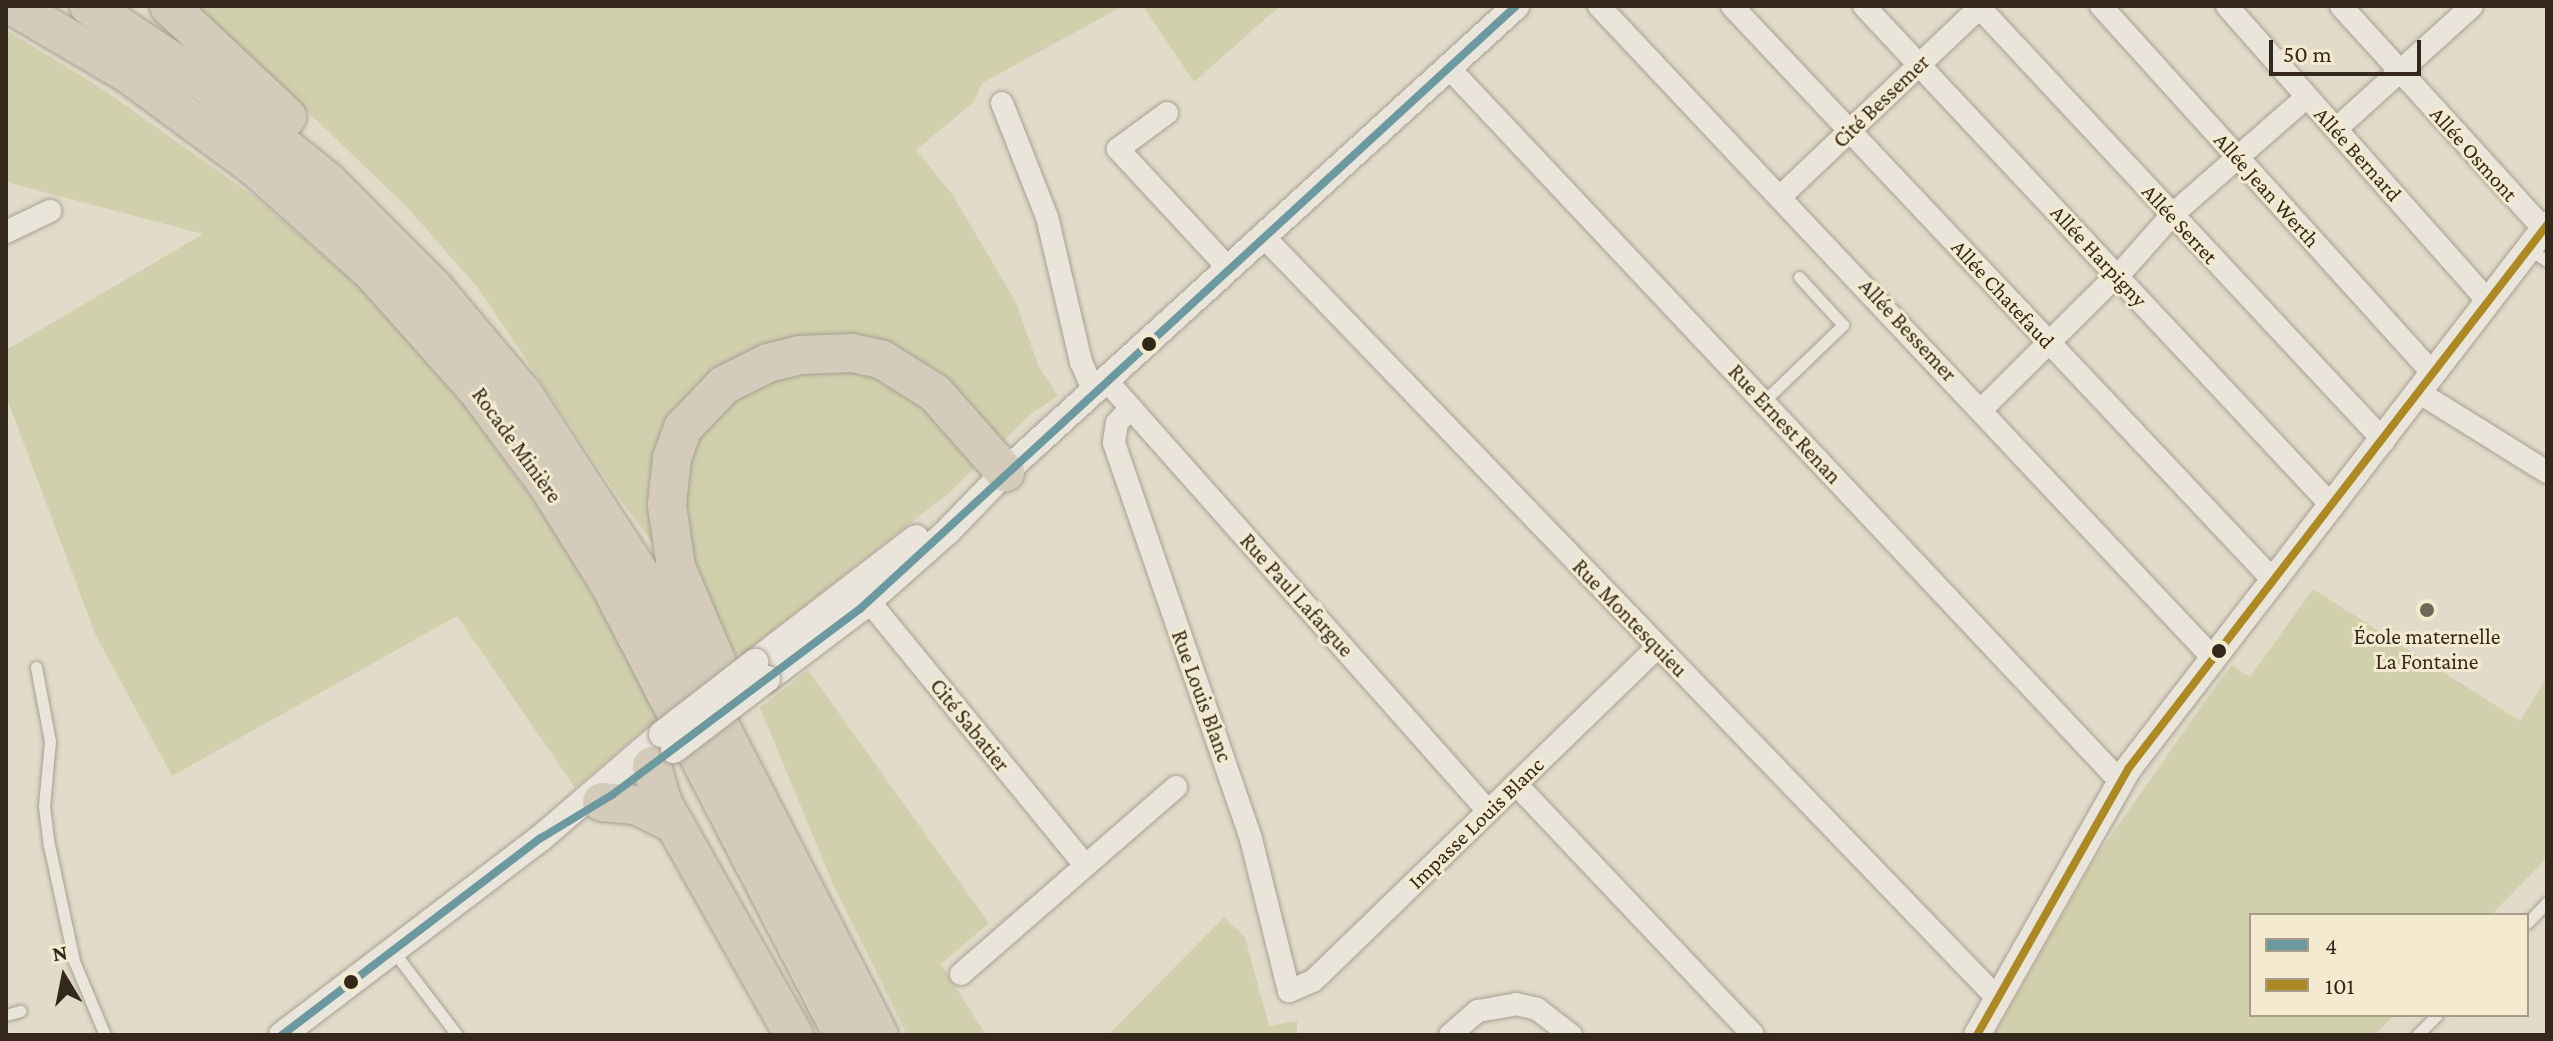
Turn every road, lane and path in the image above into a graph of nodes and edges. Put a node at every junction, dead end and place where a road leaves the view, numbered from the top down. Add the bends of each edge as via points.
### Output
1 (13, 6) edge
2 (89, 6) edge
3 (169, 6) edge
4 (1516, 6) edge
5 (1599, 6) edge
6 (1732, 6) edge
7 (1864, 6) edge
8 (2101, 6) edge
9 (2227, 6) edge
10 (2341, 6) edge
11 (1979, 7) edge
12 (2464, 9) edge
13 (1919, 65) junction
14 (1448, 67) junction
15 (2400, 72) junction
16 (2307, 97) junction
17 (1002, 103) dead end
18 (1167, 113) dead end
19 (2336, 129) junction
20 (1850, 131) junction
21 (2237, 156) junction
22 (1781, 196) junction
23 (50, 211) dead end
24 (2172, 215) junction
25 (6, 232) edge
26 (1264, 237) junction
27 (2542, 241) edge
28 (402, 254) junction
29 (1229, 269) junction
30 (1799, 277) dead end
31 (2489, 302) junction
32 (2049, 343) junction
33 (2426, 383) junction
34 (1100, 386) junction
35 (1764, 401) junction
36 (1131, 408) junction
37 (1982, 409) junction
38 (2384, 441) junction
39 (1005, 472) junction
40 (2547, 472) edge
41 (2333, 507) junction
42 (2274, 581) junction
43 (862, 593) junction
44 (1658, 647) junction
45 (2213, 658) junction
46 (36, 667) dead end
47 (662, 747) junction
48 (2120, 781) junction
49 (1516, 784) junction
50 (1176, 787) dead end
51 (602, 802) junction
52 (1488, 811) junction
53 (766, 815) junction
54 (674, 824) junction
55 (541, 838) junction
56 (1085, 865) junction
57 (2547, 902) edge
58 (2529, 921) edge
59 (394, 951) junction
60 (961, 974) dead end
61 (1289, 991) joint
62 (1997, 998) junction
63 (20, 1011) dead end
64 (6, 1015) edge
65 (2435, 1017) edge
66 (105, 1035) edge
67 (282, 1035) edge
68 (457, 1035) edge
69 (794, 1035) edge
70 (843, 1035) edge
71 (879, 1035) edge
72 (1450, 1035) edge
73 (1571, 1035) edge
74 (1753, 1035) edge
75 (1977, 1035) edge
76 (2417, 1035) edge

1 - 70 highway, Rocade Minière via 141,83 256,168 372,272 477,390 547,484 610,585
2 - 28 highway, Rocade Minière via 240,109 327,181
3 - 28 highway via 396,224
4 - 14 street
5 - 22 street, Allée Bessemer
6 - 20 street, Allée Chatefaud
7 - 13 street, Allée Harpigny
8 - 21 street, Allée Jean Werth
9 - 16 street, Allée Bernard
10 - 15 street, Allée Osmont
11 - 13 street, Cité Bessemer
11 - 24 street, Allée Serret
12 - 15 street
13 - 20 street, Cité Bessemer
13 - 41 street, Allée Harpigny
14 - 26 street
14 - 35 street, Rue Ernest Renan
15 - 19 street
15 - 27 street, Allée Osmont
16 - 19 street, Allée Bernard
16 - 21 street
17 - 34 street, Rue Paul Lafargue via 1047,217 1081,362
18 - 29 street via 1118,149
19 - 31 street, Allée Bernard
20 - 22 street, Cité Bessemer
20 - 32 street, Allée Chatefaud
21 - 24 street
21 - 33 street, Allée Jean Werth
22 - 37 street, Allée Bessemer
23 - 25 street
24 - 32 street
24 - 38 street, Allée Serret
26 - 29 street
26 - 44 street, Rue Montesquieu
27 - 31 street
28 - 53 highway, Rocade Minière via 506,372 582,477 648,586
29 - 34 street
30 - 35 lane via 1843,325
31 - 33 street
32 - 37 street
32 - 42 street, Allée Chatefaud
33 - 38 street
33 - 40 street, Allée Jean Werth
34 - 36 street, Rue Paul Lafargue
34 - 39 street
35 - 48 street, Rue Ernest Renan
36 - 52 street, Rue Paul Lafargue
36 - 61 street, Rue Louis Blanc via 1117,423 1114,443 1251,839
37 - 45 street, Allée Bessemer
38 - 41 street
39 - 43 street
39 - 53 highway via 935,393 895,365 867,356 819,352 768,363 724,385 690,417 669,472 669,536 692,609 767,779
41 - 42 street
42 - 45 street
43 - 47 street, bridge
43 - 56 street, Cité Sabatier
44 - 49 street, Impasse Louis Blanc
44 - 62 street, Rue Montesquieu
45 - 48 street
46 - 66 lane via 49,730 44,806 49,845 74,961
47 - 51 street
47 - 54 highway via 657,790
47 - 55 street
48 - 62 street
49 - 52 street, Impasse Louis Blanc
49 - 74 street
50 - 56 street
51 - 54 highway via 636,805
51 - 55 street
52 - 61 street, Impasse Louis Blanc via 1313,981
53 - 71 highway, Rocade Minière
54 - 69 highway
55 - 59 street
56 - 60 street
57 - 58 lane
59 - 67 street
59 - 68 lane
62 - 75 street
63 - 64 lane
65 - 76 lane
72 - 73 street via 1478,1011 1516,1004 1537,1009

